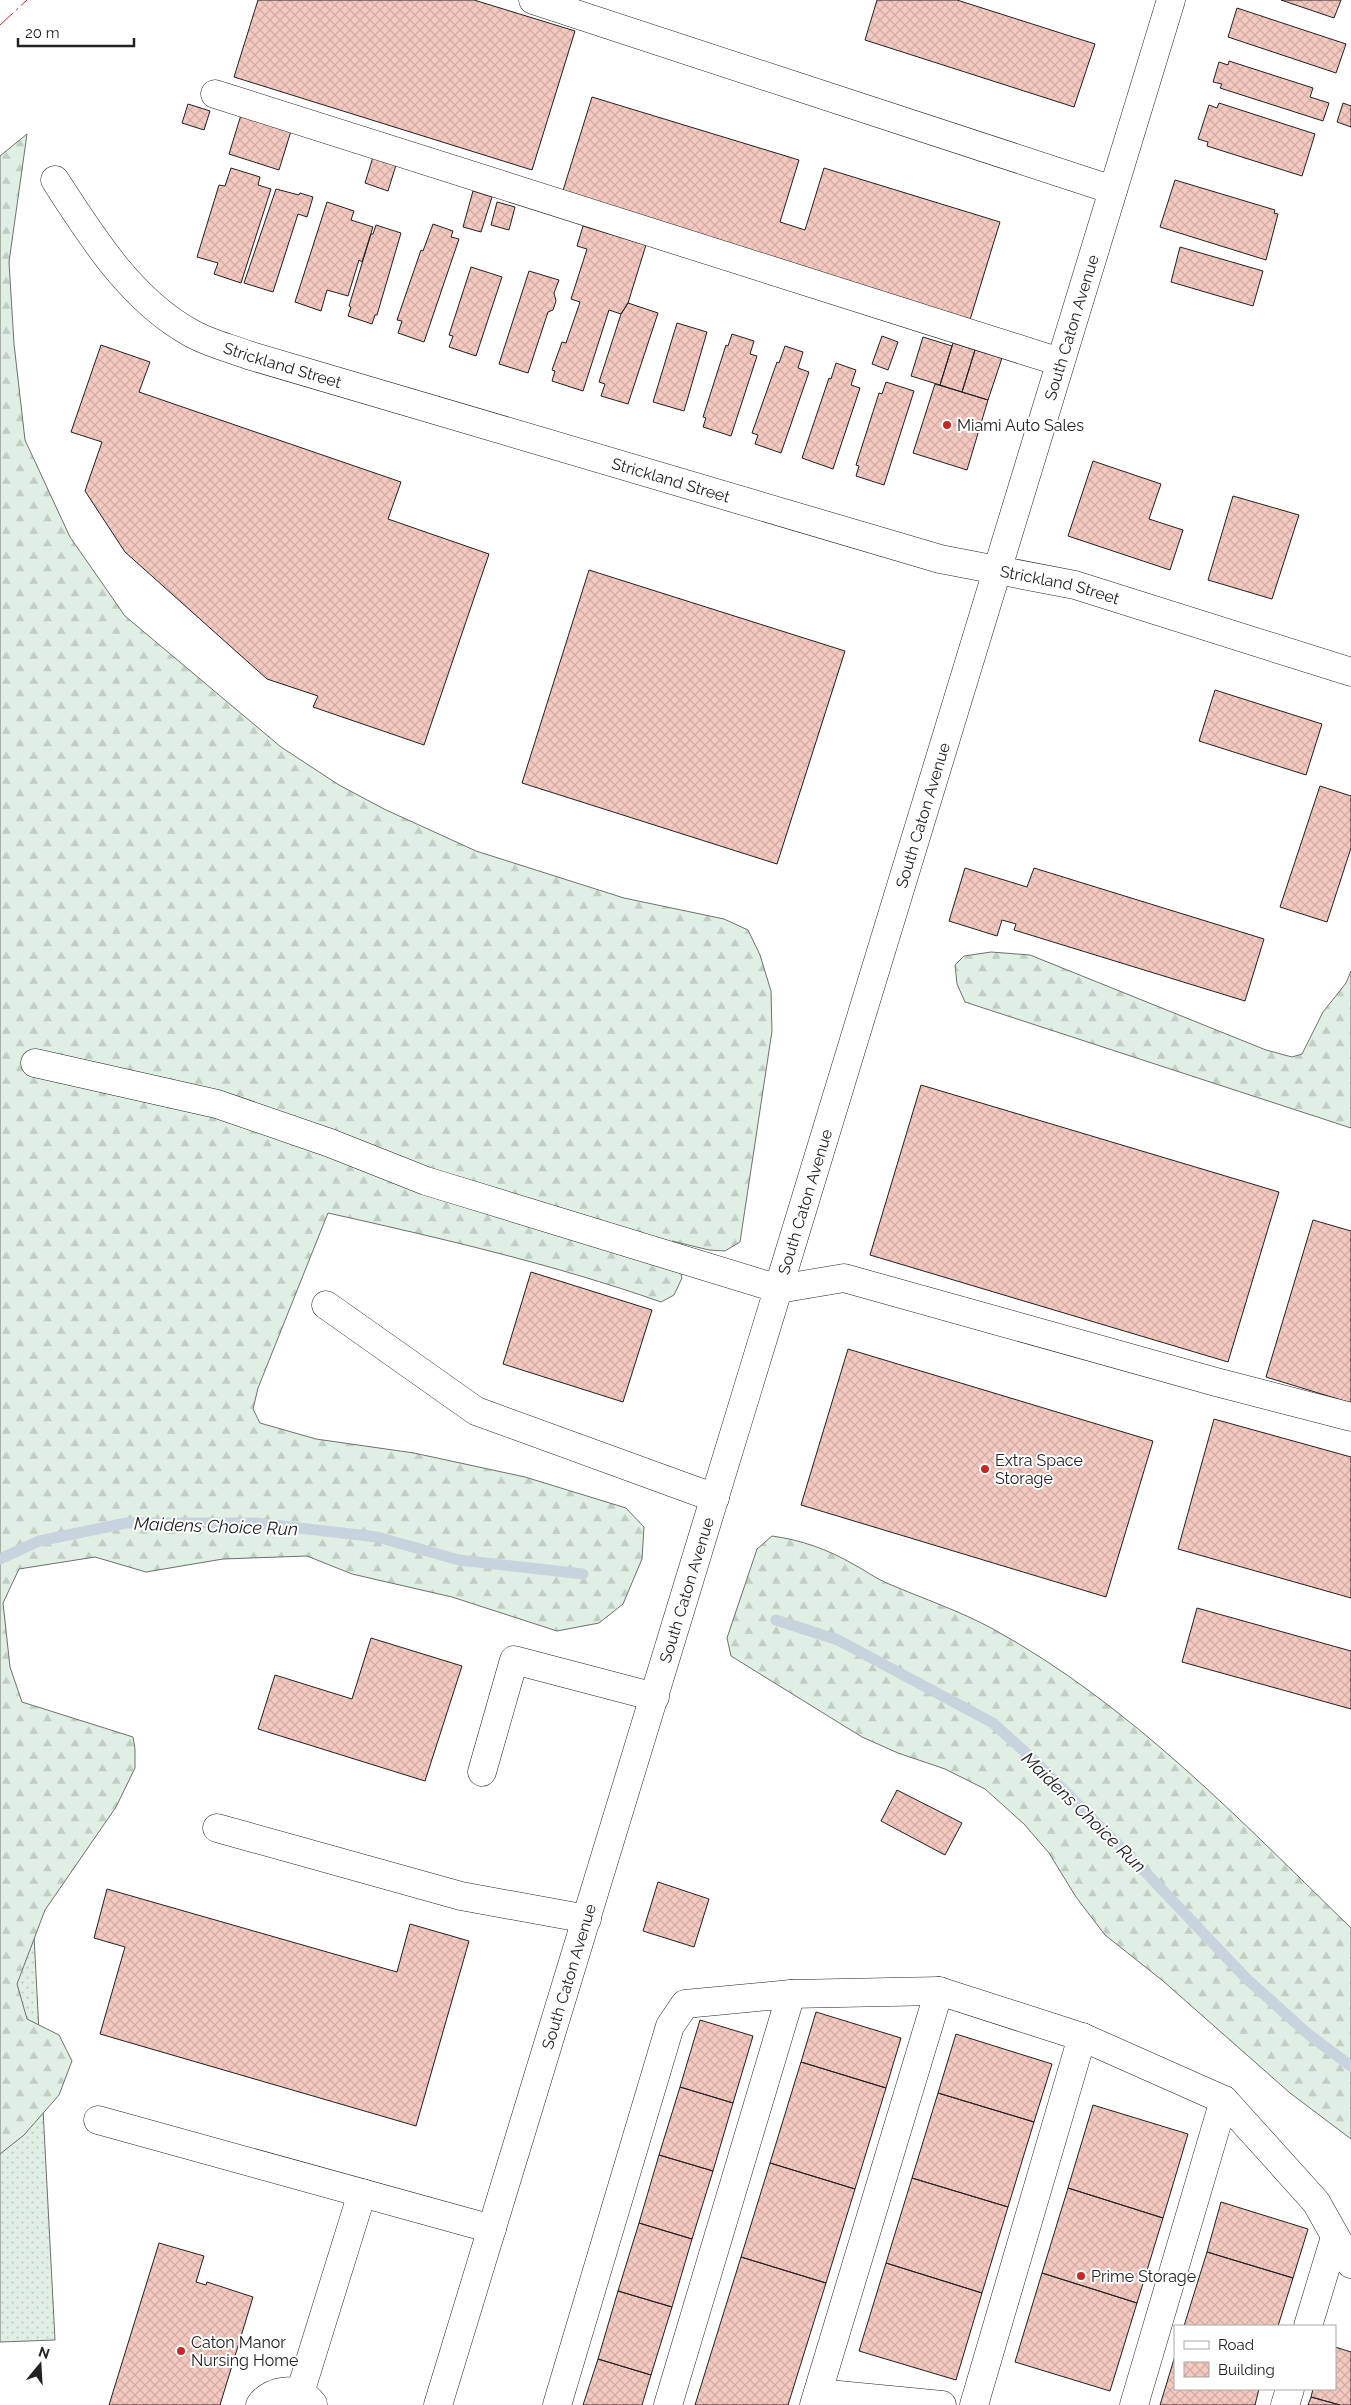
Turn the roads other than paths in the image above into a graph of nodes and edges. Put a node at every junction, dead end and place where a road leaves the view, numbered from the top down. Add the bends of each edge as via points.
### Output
1 (533, 0) edge
2 (1171, 0) edge
3 (214, 94) dead end
4 (55, 180) dead end
5 (1113, 190) junction
6 (1060, 362) junction
7 (997, 570) junction
8 (1351, 672) edge
9 (35, 1063) dead end
10 (779, 1289) junction
11 (326, 1305) dead end
12 (1351, 1417) edge
13 (715, 1498) junction
14 (655, 1696) junction
15 (482, 1772) dead end
16 (217, 1828) dead end
17 (587, 1919) junction
18 (939, 1991) junction
19 (791, 1994) junction
20 (1082, 2037) junction
21 (1224, 2100) junction
22 (98, 2120) dead end
23 (362, 2193) junction
24 (492, 2229) junction
25 (1335, 2237) junction
26 (1351, 2264) edge
27 (1308, 2325) edge
28 (1290, 2390) edge
29 (306, 2399) edge
30 (816, 2399) edge
31 (260, 2405) edge
32 (438, 2405) edge
33 (558, 2405) edge
34 (668, 2405) edge
35 (942, 2405) edge
36 (974, 2405) edge
37 (1134, 2405) edge
38 (1285, 2405) edge

1 - 5 main road
2 - 5 main road, South Caton Avenue
3 - 6 main road
4 - 7 main road, Strickland Street via 86,227 153,308 192,334 248,355 930,556
5 - 6 main road, South Caton Avenue
6 - 7 main road, South Caton Avenue
7 - 8 main road, Strickland Street via 1075,585
7 - 10 main road, South Caton Avenue
9 - 10 main road via 217,1104 330,1143 426,1182
10 - 12 main road via 844,1278
10 - 13 main road, South Caton Avenue
11 - 13 main road via 476,1411
13 - 14 main road, South Caton Avenue
14 - 15 main road via 514,1660
14 - 17 main road, South Caton Avenue
16 - 17 main road via 460,1896
17 - 24 main road, South Caton Avenue
18 - 19 main road
18 - 20 main road
18 - 30 main road
19 - 33 main road via 685,2004 670,2026
19 - 34 main road
20 - 21 main road
20 - 36 main road
21 - 25 main road via 1316,2202
21 - 37 main road
22 - 23 main road
23 - 24 main road
23 - 29 main road
24 - 32 main road, South Caton Avenue
25 - 26 main road
25 - 27 main road
28 - 38 main road
29 - 31 main road via 287,2390 274,2393
30 - 35 main road

